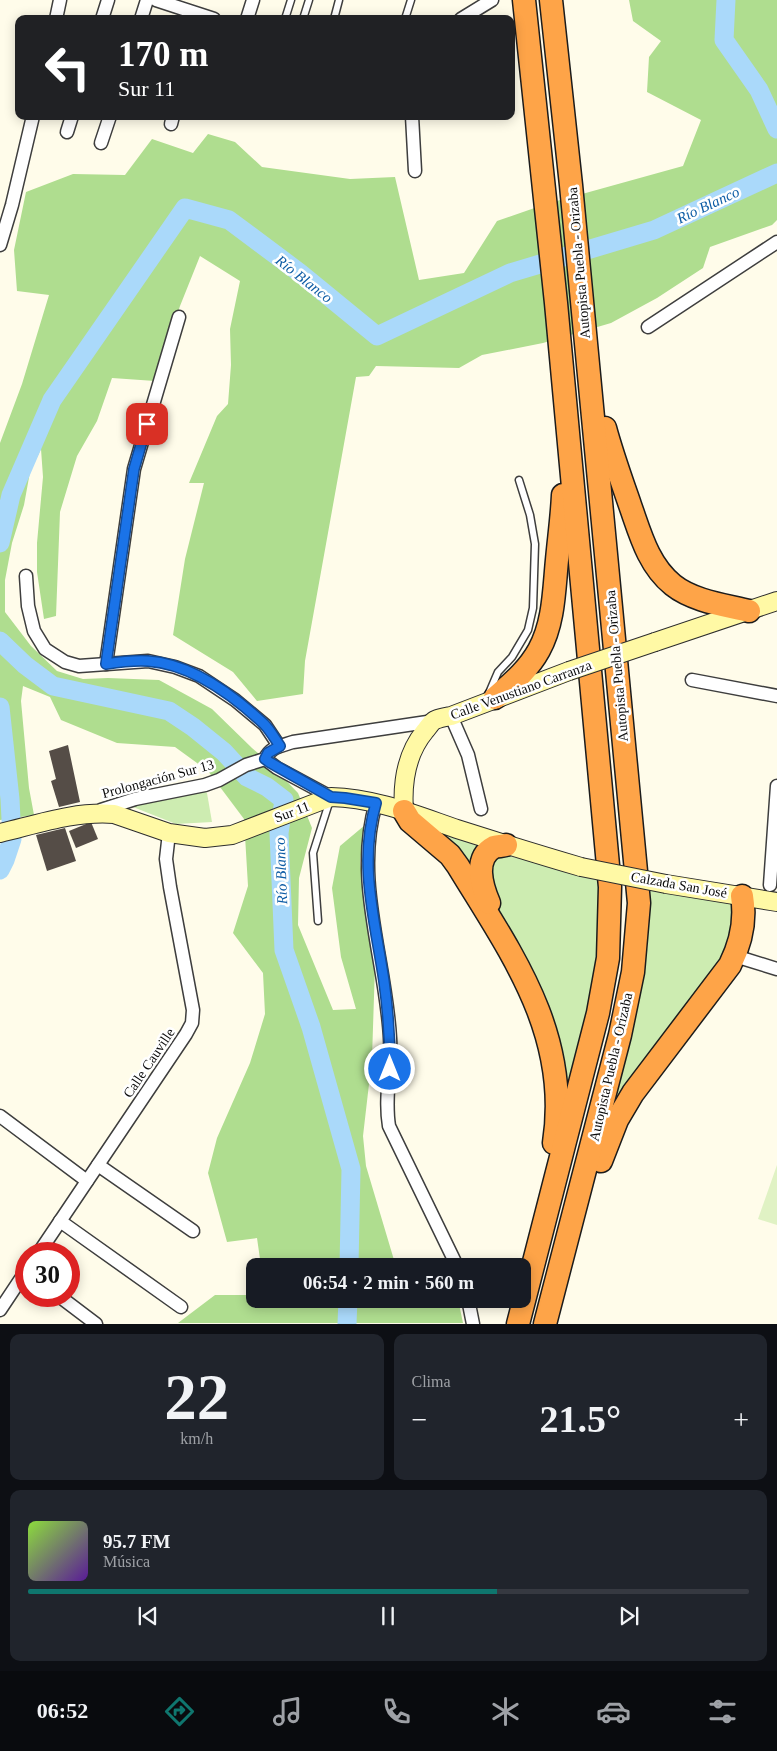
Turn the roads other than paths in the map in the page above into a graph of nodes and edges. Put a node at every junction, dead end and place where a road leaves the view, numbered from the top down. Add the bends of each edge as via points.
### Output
1 (60, 0) edge
2 (108, 0) edge
3 (147, 0) edge
4 (156, 0) edge
5 (253, 0) edge
6 (291, 0) edge
7 (309, 0) edge
8 (339, 0) edge
9 (411, 0) edge
10 (492, 0) edge
11 (524, 0) edge
12 (551, 0) edge
13 (57, 15) edge
14 (103, 15) edge
15 (142, 15) edge
16 (198, 15) edge
17 (248, 15) edge
18 (286, 15) edge
19 (304, 15) edge
20 (335, 15) edge
21 (406, 15) edge
22 (468, 15) edge
23 (32, 120) edge
24 (71, 120) edge
25 (109, 120) edge
26 (412, 120) edge
27 (67, 132) dead end
28 (101, 143) dead end
29 (415, 171) dead end
30 (777, 242) edge
31 (0, 245) edge
32 (178, 317) dead end
33 (648, 327) dead end
34 (589, 365) junction
35 (564, 389) junction
36 (518, 480) dead end
37 (26, 576) dead end
38 (777, 601) edge
39 (749, 611) junction
40 (106, 664) junction
41 (692, 680) dead end
42 (777, 696) edge
43 (490, 700) junction
44 (442, 718) junction
45 (280, 746) junction
46 (264, 759) junction
47 (407, 768) junction
48 (777, 786) edge
49 (331, 797) junction
50 (379, 804) junction
51 (481, 809) dead end
52 (404, 811) junction
53 (88, 814) junction
54 (0, 833) edge
55 (169, 833) junction
56 (506, 845) junction
57 (581, 867) joint
58 (770, 885) dead end
59 (742, 896) junction
60 (777, 902) edge
61 (318, 921) dead end
62 (734, 956) junction
63 (777, 969) edge
64 (520, 970) junction
65 (0, 1116) edge
66 (98, 1165) junction
67 (87, 1182) junction
68 (60, 1221) junction
69 (193, 1231) dead end
70 (46, 1242) edge
71 (452, 1258) edge
72 (534, 1263) junction
73 (15, 1288) edge
74 (74, 1307) edge
75 (181, 1307) dead end
76 (470, 1308) edge
77 (0, 1310) edge
78 (547, 1314) edge
79 (96, 1324) edge
80 (473, 1324) edge
81 (518, 1324) edge

1 - 13 street
2 - 14 street
3 - 15 street
4 - 16 street
5 - 17 street
6 - 18 lane
7 - 19 lane
8 - 20 lane
9 - 21 lane
10 - 22 street
11 - 35 highway, Autopista Puebla - Orizaba
12 - 34 highway, Autopista Puebla - Orizaba
23 - 31 street
24 - 27 street
25 - 28 street
26 - 29 street
30 - 33 street
32 - 40 street via 134,469
34 - 39 highway via 614,460 646,550 656,566 683,591
34 - 78 highway, Autopista Puebla - Orizaba via 639,903 633,972 620,1035
35 - 43 highway via 563,497 548,628 532,662
35 - 72 highway, Autopista Puebla - Orizaba via 610,887 608,958 598,1013
36 - 43 lane via 535,544 533,608 528,630 512,657 498,672
37 - 40 street via 34,631 45,649 65,662 79,666
38 - 39 main road, Calle Venustiano Carranza
39 - 43 main road, Calle Venustiano Carranza, bridge
40 - 45 street via 148,661 199,676 266,726
41 - 42 street
43 - 44 main road, Calle Venustiano Carranza
44 - 45 street, Calle Venustiano Carranza
44 - 47 main road via 422,734
44 - 51 street via 468,756
45 - 46 street, Calle Venustiano Carranza
46 - 49 street
46 - 53 street, Prolongación Sur 13 via 205,785 135,799
47 - 50 main road
47 - 52 main road
48 - 58 street
49 - 50 main road, Sur 11
49 - 55 main road, Sur 11 via 232,835 198,837
49 - 61 lane via 313,853
50 - 52 main road, Sur 11
50 - 71 street via 368,838 367,870 390,1038 386,1109 389,1126
52 - 56 main road, Sur 11
52 - 64 highway via 410,821 450,855
53 - 54 main road, Sur 11
53 - 55 main road, Sur 11 via 114,814
55 - 66 street, Calle Cauville via 166,859 193,1010 192,1023
56 - 57 main road, Sur 11
56 - 64 highway via 494,847 486,854 480,868 481,878
57 - 59 main road, Calzada San José, bridge
59 - 60 main road, Calzada San José
59 - 62 highway via 744,921
62 - 63 street
62 - 78 highway via 622,1110
64 - 72 highway via 543,1022 556,1075 556,1130
65 - 67 street
66 - 67 street, Calle Cauville
66 - 69 street
67 - 68 street, Calle Cauville
68 - 70 street, Calle Cauville
68 - 75 street
72 - 81 highway, Autopista Puebla - Orizaba
73 - 77 street
74 - 79 street
76 - 80 street

